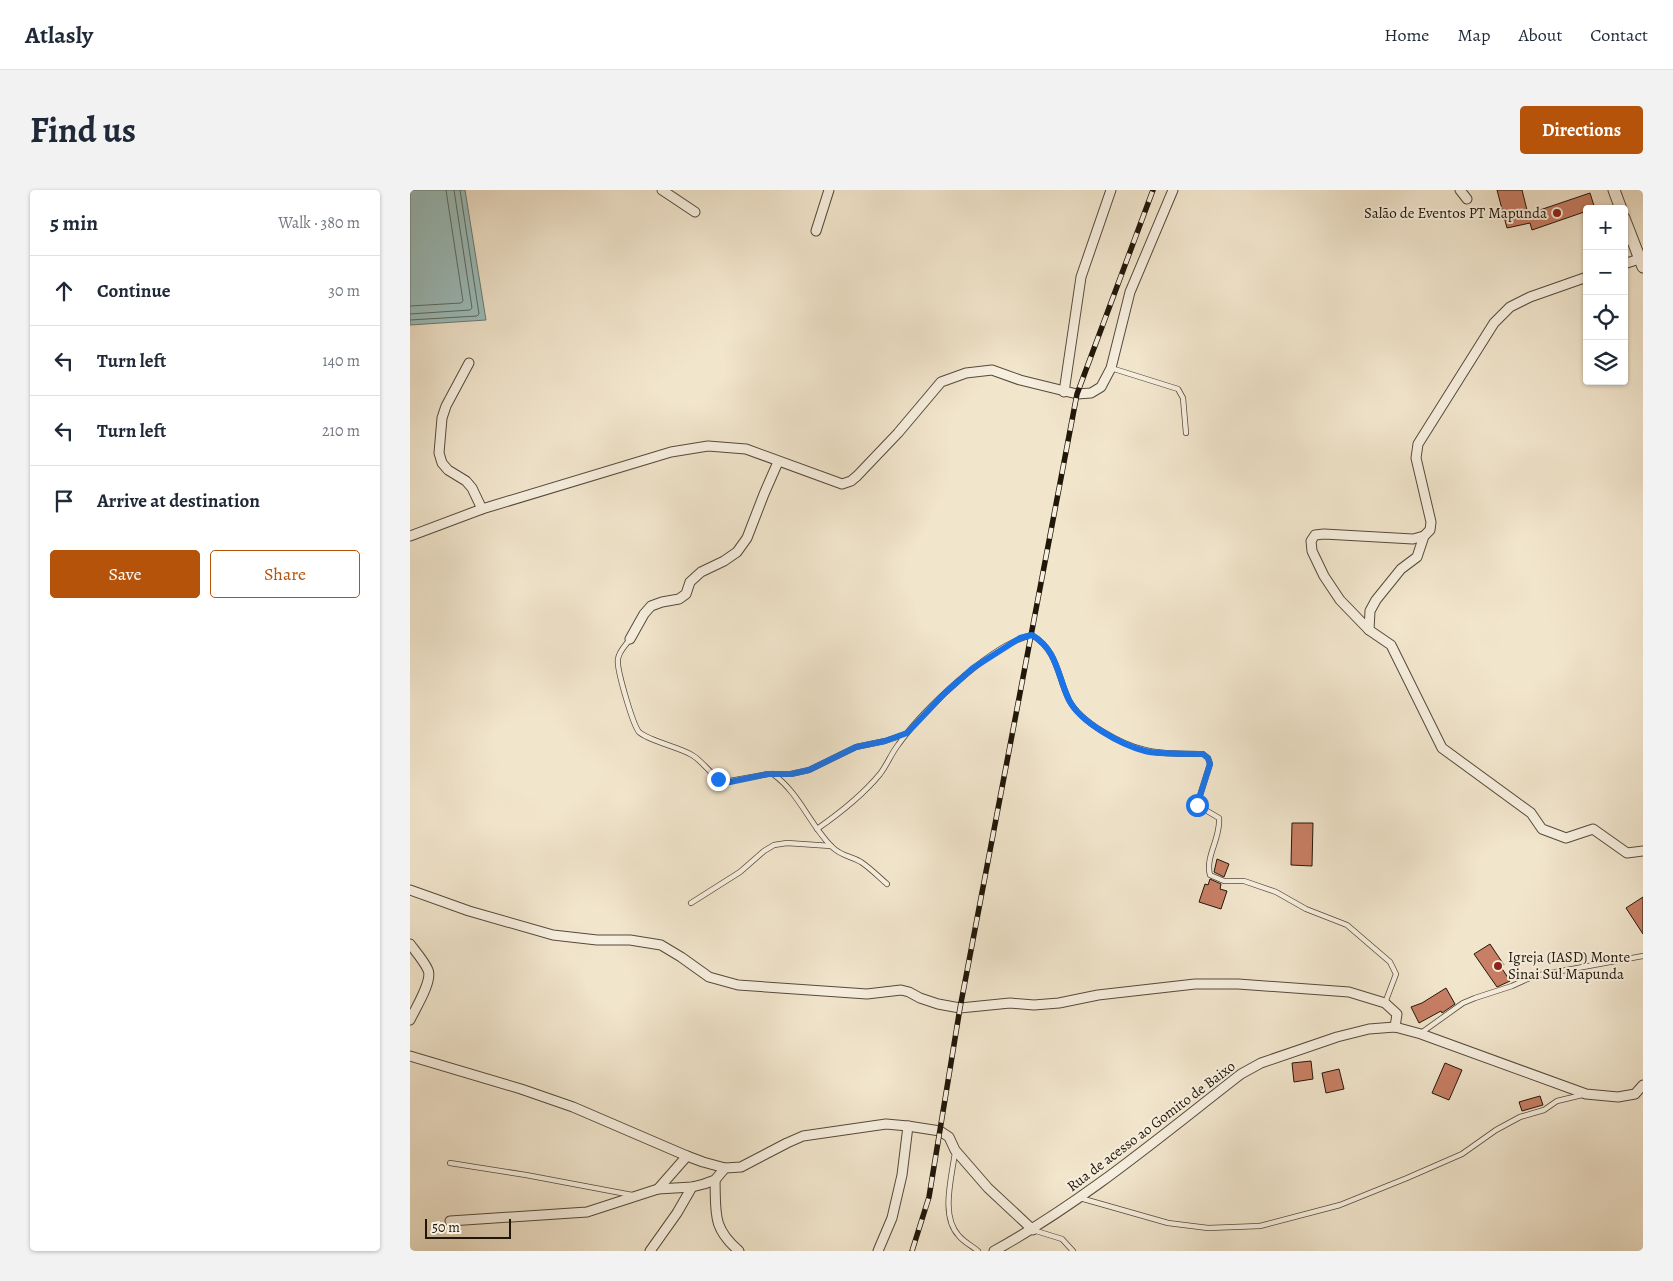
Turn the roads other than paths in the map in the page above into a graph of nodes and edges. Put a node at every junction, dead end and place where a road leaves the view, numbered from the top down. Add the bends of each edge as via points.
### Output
1 (662, 190) edge
2 (830, 190) edge
3 (1173, 190) edge
4 (1460, 190) edge
5 (1614, 190) edge
6 (1109, 191) edge
7 (1467, 199) dead end
8 (1620, 205) edge
9 (695, 212) dead end
10 (1628, 229) edge
11 (816, 232) dead end
12 (1641, 263) edge
13 (1628, 264) edge
14 (1583, 278) edge
15 (469, 363) dead end
16 (1112, 368) junction
17 (1064, 392) junction
18 (1186, 433) dead end
19 (778, 462) junction
20 (482, 509) junction
21 (410, 536) edge
22 (1424, 536) junction
23 (1368, 630) junction
24 (630, 639) joint
25 (907, 733) junction
26 (772, 773) junction
27 (817, 829) junction
28 (831, 846) junction
29 (1643, 851) edge
30 (888, 884) dead end
31 (410, 890) edge
32 (691, 902) dead end
33 (410, 944) edge
34 (1643, 956) edge
35 (1385, 1003) junction
36 (410, 1020) edge
37 (1395, 1027) junction
38 (1421, 1034) junction
39 (410, 1056) edge
40 (1643, 1085) edge
41 (1586, 1094) junction
42 (908, 1126) junction
43 (955, 1150) junction
44 (687, 1156) junction
45 (450, 1163) dead end
46 (725, 1168) junction
47 (715, 1180) junction
48 (692, 1187) junction
49 (658, 1189) junction
50 (636, 1196) junction
51 (1080, 1198) junction
52 (450, 1221) dead end
53 (1033, 1230) junction
54 (650, 1251) edge
55 (739, 1251) edge
56 (878, 1251) edge
57 (978, 1251) edge
58 (994, 1251) edge
59 (1073, 1251) edge

1 - 9 street
2 - 11 street
3 - 16 street via 1130,292
4 - 7 street
5 - 8 street
6 - 17 street via 1082,277
10 - 12 street
12 - 13 street
14 - 22 street via 1530,297 1510,307 1494,322 1418,444 1416,458 1431,522 1430,530
15 - 20 street via 446,406 439,453 448,470 466,480
16 - 17 street via 1101,387 1091,394
16 - 18 lane via 1178,389 1183,398
17 - 19 street via 992,370 966,373 941,382 898,434 850,481 842,484 832,482
19 - 20 street via 746,449 708,446 671,452
19 - 24 street via 747,538 737,552 701,572 690,582 686,594 651,606
20 - 21 street
22 - 23 street via 1417,557 1401,569 1376,600 1370,611
22 - 23 street via 1324,534 1316,535 1311,541 1312,551 1329,584
23 - 29 street via 1391,645 1442,748 1531,813 1542,829 1566,838 1593,829 1627,853
24 - 26 lane via 618,659 618,667 638,731 692,755 724,782
25 - 26 lane via 856,747 809,770 791,774
25 - 27 lane via 880,774 854,802
25 - 35 lane via 973,668 1020,638 1032,635 1043,642 1055,660 1070,701 1082,717 1098,729 1146,751 1203,754 1208,758 1210,764 1197,805 1219,818 1220,826 1208,867 1210,875 1224,881 1244,881 1276,892 1306,909 1347,925 1390,962 1396,974
26 - 27 lane via 796,796
27 - 28 lane
28 - 30 lane via 841,855 861,862
28 - 32 lane via 774,845 740,872
31 - 35 street via 553,935 661,945 709,977 738,985 867,994 901,990 938,1004 960,1008 1010,1003 1034,1005 1195,984 1349,992
33 - 36 street via 428,968 429,975
34 - 38 lane via 1534,976 1463,1003
35 - 37 street via 1397,1014
37 - 38 street, Rua de acesso ao Gomito de Baixo
37 - 51 street, Rua de acesso ao Gomito de Baixo via 1369,1029 1338,1037 1262,1063 1240,1074
38 - 41 street, Rua de acesso ao Gomito de Baixo
39 - 44 street via 573,1107
40 - 41 street, Rua de acesso ao Gomito de Baixo via 1634,1094 1618,1097
41 - 51 lane via 1557,1101 1544,1110 1520,1117 1462,1154 1407,1178 1340,1205 1260,1226 1208,1228 1168,1223
42 - 43 street via 940,1131 949,1137
42 - 46 street via 886,1124 803,1136 741,1166
42 - 56 street via 892,1218
43 - 53 street via 988,1188
43 - 57 lane via 948,1207 951,1223 958,1236
44 - 46 street
44 - 49 street
45 - 50 lane
46 - 47 street
47 - 48 street
47 - 55 street via 717,1224
48 - 49 street
48 - 54 street
49 - 50 street
50 - 52 street via 587,1212
51 - 53 street, Rua de acesso ao Gomito de Baixo
53 - 58 street, Rua de acesso ao Gomito de Baixo
53 - 59 lane via 1062,1239

